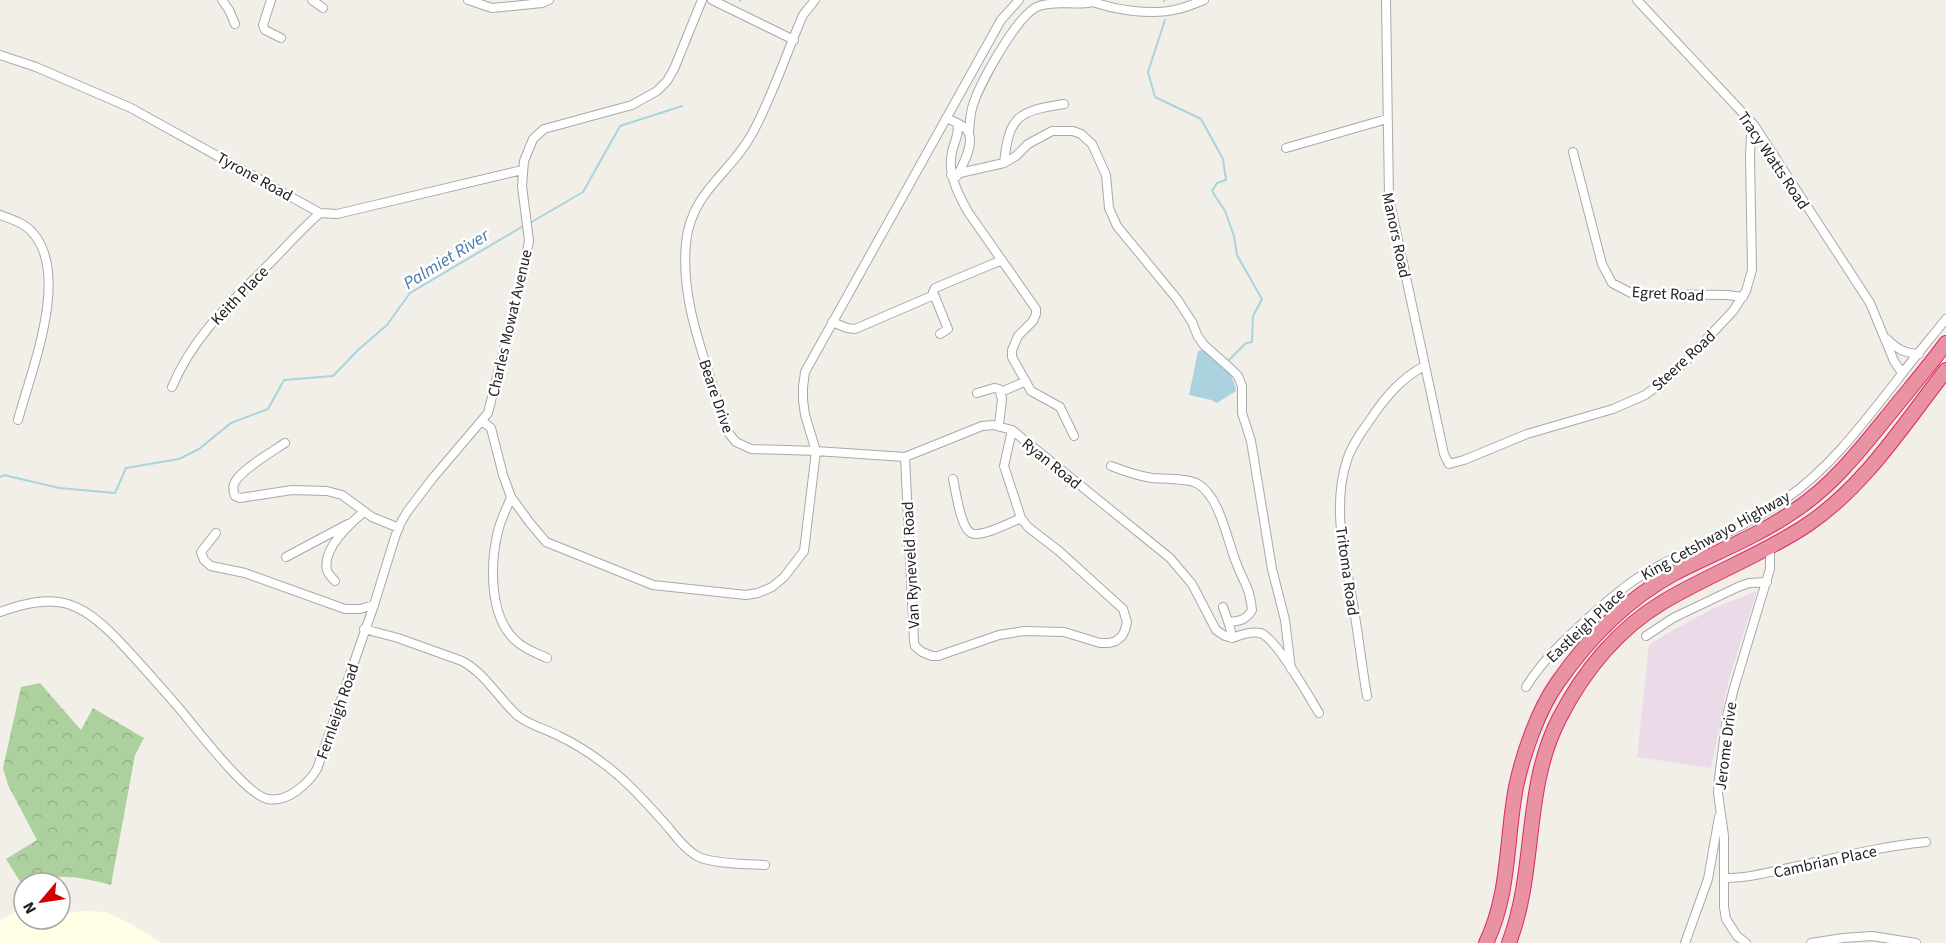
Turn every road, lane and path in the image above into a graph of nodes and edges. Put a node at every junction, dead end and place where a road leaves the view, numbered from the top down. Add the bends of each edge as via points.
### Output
1 (222, 0) edge
2 (271, 0) edge
3 (312, 0) edge
4 (468, 0) edge
5 (549, 0) edge
6 (702, 0) edge
7 (712, 0) edge
8 (815, 0) edge
9 (1019, 0) edge
10 (1204, 0) edge
11 (1386, 0) edge
12 (1637, 0) edge
13 (1091, 1) edge
14 (323, 8) dead end
15 (235, 24) dead end
16 (282, 38) dead end
17 (794, 40) junction
18 (0, 55) edge
19 (1064, 104) dead end
20 (946, 118) junction
21 (1387, 119) junction
22 (957, 123) junction
23 (1754, 125) junction
24 (969, 132) junction
25 (1286, 148) dead end
26 (1573, 152) dead end
27 (1004, 163) junction
28 (522, 170) junction
29 (955, 176) junction
30 (320, 213) junction
31 (0, 214) edge
32 (1002, 260) junction
33 (934, 295) junction
34 (1743, 297) junction
35 (1946, 319) edge
36 (832, 322) junction
37 (940, 334) dead end
38 (1886, 338) junction
39 (1946, 343) edge
40 (1919, 354) junction
41 (1894, 362) junction
42 (1424, 366) junction
43 (1946, 370) edge
44 (1902, 373) junction
45 (1024, 382) junction
46 (172, 387) dead end
47 (1891, 387) junction
48 (1001, 392) junction
49 (977, 393) dead end
50 (18, 420) dead end
51 (482, 421) junction
52 (999, 425) junction
53 (1012, 430) junction
54 (1074, 436) dead end
55 (285, 443) dead end
56 (816, 451) junction
57 (905, 457) junction
58 (1449, 464) joint
59 (1112, 466) dead end
60 (953, 479) dead end
61 (512, 496) junction
62 (364, 512) junction
63 (1021, 518) junction
64 (349, 523) junction
65 (399, 528) junction
66 (216, 533) dead end
67 (1770, 547) junction
68 (286, 557) dead end
69 (335, 581) dead end
70 (1767, 582) junction
71 (374, 605) junction
72 (1223, 607) dead end
73 (0, 612) edge
74 (1229, 622) junction
75 (364, 629) junction
76 (1646, 636) dead end
77 (1232, 638) junction
78 (547, 658) dead end
79 (1291, 669) junction
80 (1526, 687) dead end
81 (1367, 696) dead end
82 (1319, 713) dead end
83 (1720, 810) junction
84 (1926, 842) dead end
85 (765, 865) dead end
86 (1725, 878) junction
87 (1486, 943) edge
88 (1509, 943) edge
89 (1686, 943) edge
90 (1746, 943) edge
91 (1811, 943) edge
92 (1916, 943) edge

1 - 15 street
2 - 16 street via 263,28
3 - 14 street
4 - 5 street via 492,8
6 - 28 street, Charles Mowat Avenue via 674,69 657,91 632,105 544,129 527,150
7 - 17 street
8 - 17 street, Beare Drive via 803,15
9 - 20 street via 1001,20
10 - 13 street via 1179,9 1151,12
11 - 21 street, Manors Road
12 - 23 street, Tracy Watts Road
13 - 24 street via 1082,5 1045,4 1029,11 1012,32 974,102
17 - 56 street, Beare Drive via 753,133 696,207 688,229 686,274 695,331 731,437 751,449
18 - 30 street, Tyrone Road via 131,108
19 - 27 street via 1041,108 1016,119 1006,140
20 - 22 street
20 - 36 street
21 - 25 street
21 - 42 street, Manors Road via 1389,198
22 - 24 street
22 - 29 street via 951,154
23 - 34 street, Steere Road via 1750,156 1752,270
23 - 38 street, Tracy Watts Road via 1861,288
24 - 29 street via 970,145
26 - 34 street, Egret Road via 1612,283 1633,294
27 - 29 street
27 - 79 street via 1052,131 1073,131 1087,138 1106,175 1108,208 1117,226 1177,299 1204,345 1238,376
28 - 30 street via 337,214
28 - 51 street, Charles Mowat Avenue via 529,242 491,402
29 - 32 street via 968,212
30 - 46 street, Keith Place via 207,329
31 - 50 street via 25,225 37,238 45,257 50,291 45,326
32 - 33 street via 937,286
32 - 45 street via 1036,309 1035,317 1020,332 1012,350
33 - 36 street via 855,329
33 - 37 street via 948,327
34 - 58 street, Steere Road via 1686,361 1645,395
35 - 40 street
36 - 56 street via 805,372 803,387 805,415
38 - 40 street via 1901,351
38 - 41 street, Tracy Watts Road
39 - 87 highway, King Cetshwayo Highway via 1862,447 1809,501 1649,589 1603,627 1568,669 1548,699 1524,760 1516,788 1501,902
40 - 44 street
41 - 44 street, Tracy Watts Road
41 - 47 street
42 - 58 street, Manors Road
42 - 81 street, Tritoma Road via 1389,393 1352,448 1344,470 1340,525
43 - 67 highway, King Cetshwayo Highway via 1853,487 1808,524
44 - 47 street, Eastleigh Place
45 - 48 street
45 - 54 street via 1034,394 1060,407
47 - 80 street, Eastleigh Place via 1819,473 1752,521 1622,588 1551,655
48 - 49 street via 994,388
48 - 52 street
51 - 61 street via 491,428
51 - 65 street, Fernleigh Road via 432,479
52 - 53 street, Ryan Road
52 - 57 street via 969,430
53 - 63 street via 1004,466
53 - 77 street, Ryan Road via 1170,558 1186,575 1216,630
55 - 62 street via 243,473 235,482 235,496 327,491 342,495
56 - 57 street
56 - 61 street via 804,551 772,587 746,595 653,585 556,547 541,537
57 - 63 street, Van Ryneveld Road via 914,641 922,652 938,656 999,635 1024,631 1064,632 1100,643 1122,636 1127,622 1123,609
59 - 74 street via 1149,477 1193,482 1210,497 1251,599 1248,617
60 - 63 street via 964,522 971,532 988,531
61 - 78 street via 495,549 497,608 500,621 514,640
62 - 64 street
62 - 65 street
64 - 68 street
64 - 69 street via 327,559 327,570
65 - 71 street, Fernleigh Road
66 - 71 street via 201,552 211,566 245,573 345,609
67 - 70 street, Jerome Drive
67 - 88 highway, King Cetshwayo Highway via 1651,610 1610,645 1584,678 1559,719 1540,766 1519,912
70 - 76 street via 1738,587 1673,618
70 - 83 street, Jerome Drive via 1727,716 1719,778
71 - 75 street, Fernleigh Road
72 - 74 street
73 - 75 street, Fernleigh Road via 52,601 87,612 118,640 231,769 250,788 274,800 293,792 317,770
74 - 77 street
75 - 85 street via 476,669 524,720 562,737 615,772 698,857
77 - 79 street via 1257,632 1266,636
79 - 82 street
83 - 86 street, Jerome Drive
83 - 89 street via 1708,879
84 - 86 street, Cambrian Place via 1754,876
86 - 90 street, Jerome Drive via 1726,919
91 - 92 street via 1872,936

